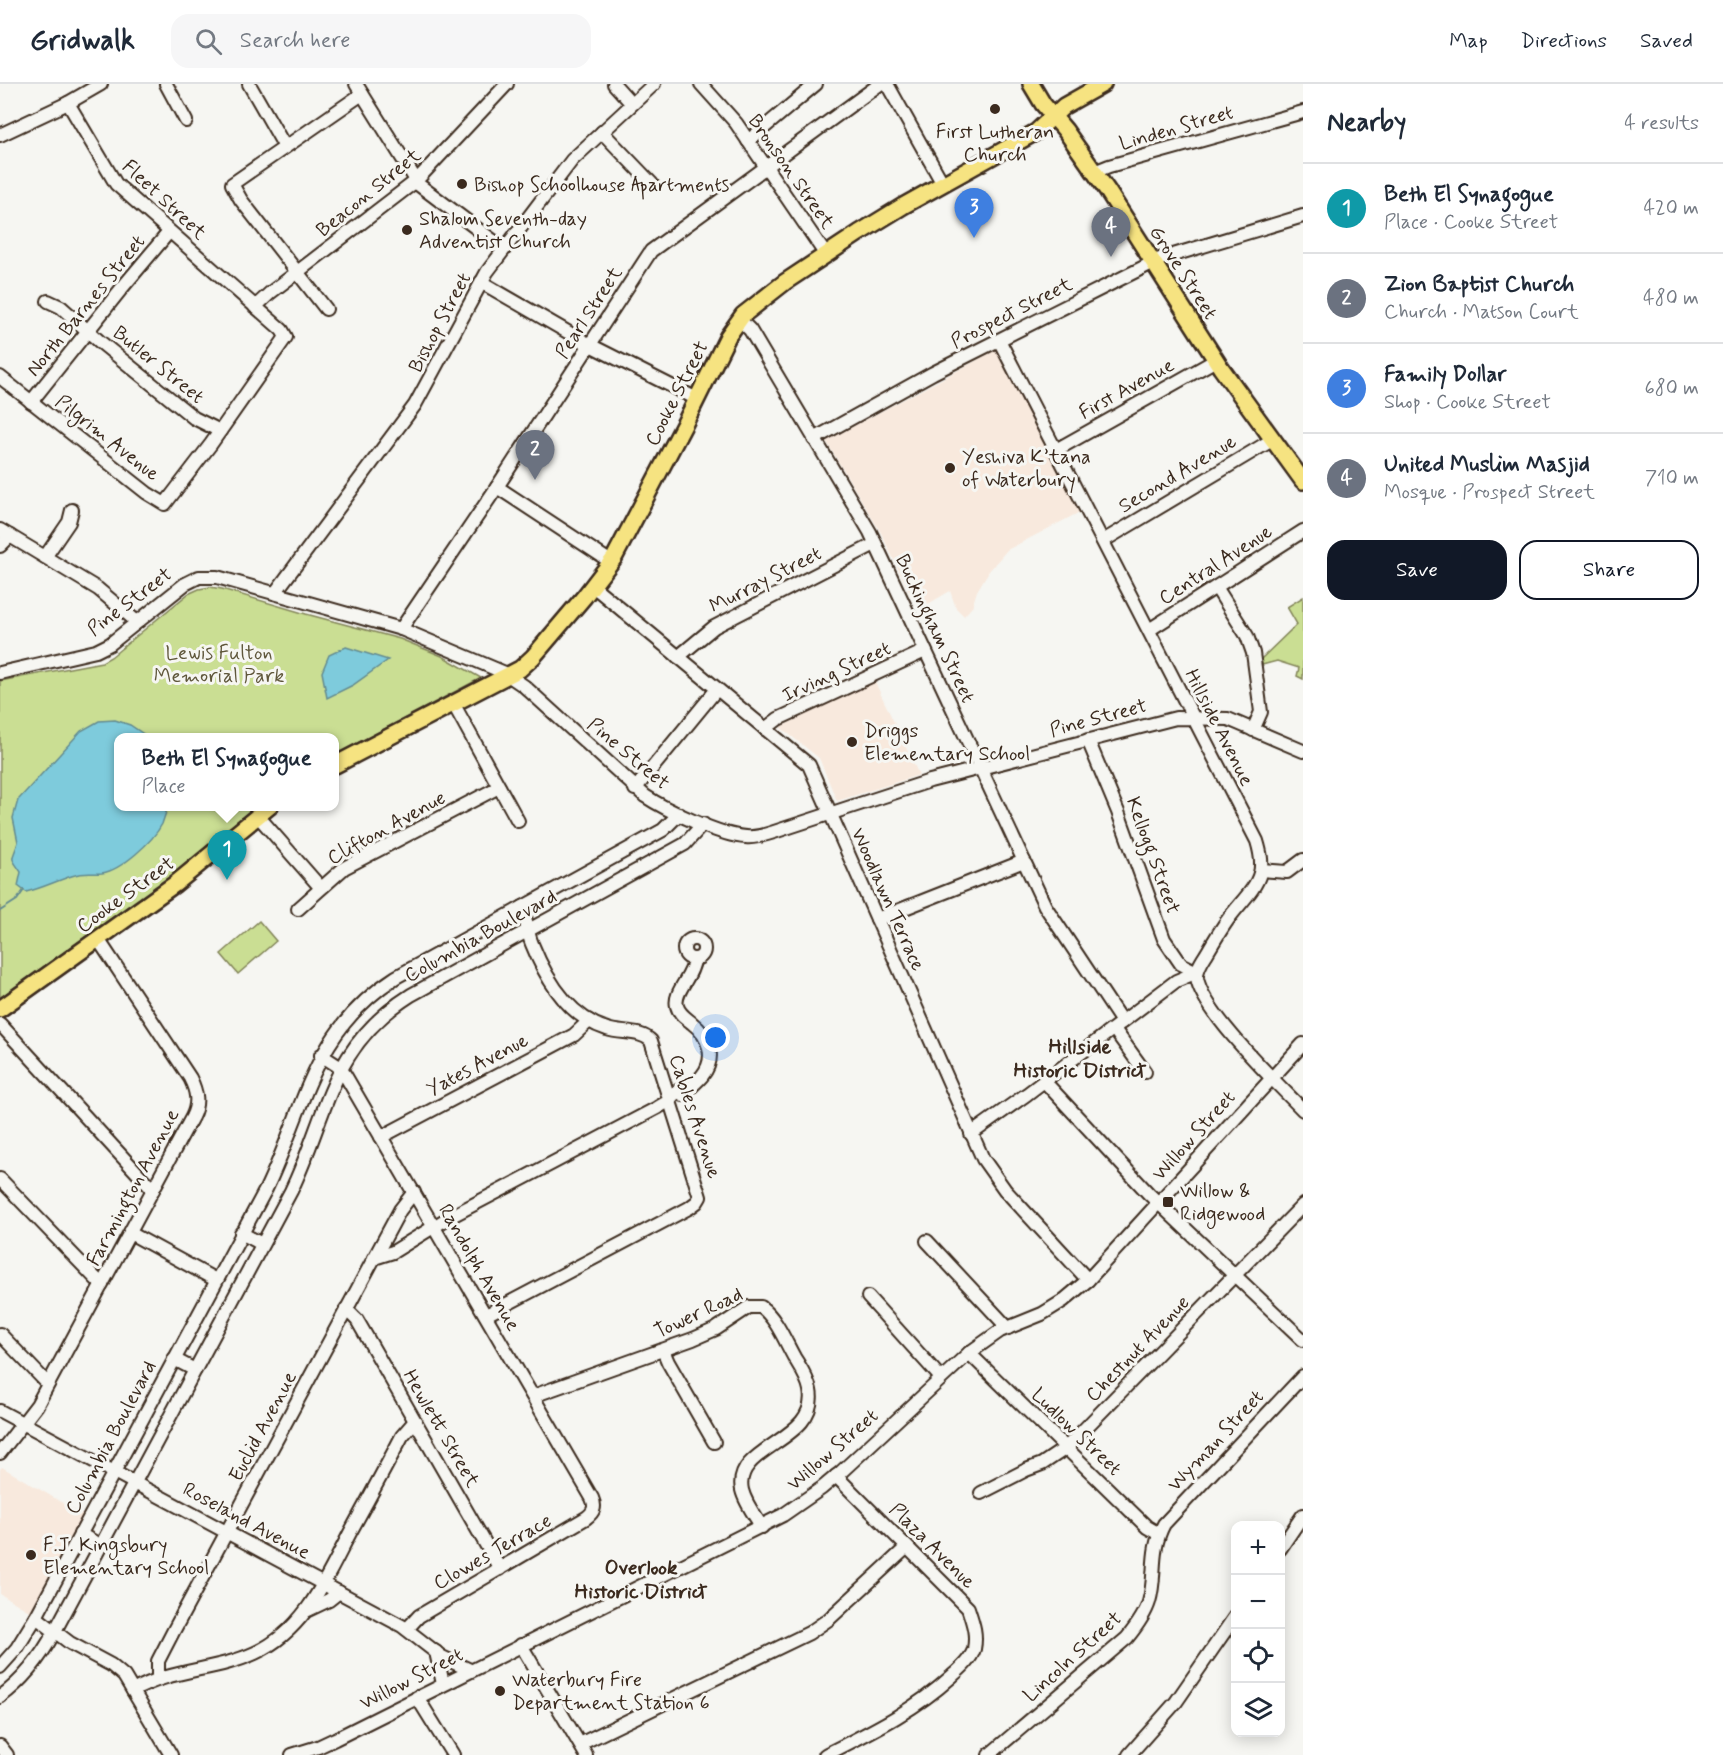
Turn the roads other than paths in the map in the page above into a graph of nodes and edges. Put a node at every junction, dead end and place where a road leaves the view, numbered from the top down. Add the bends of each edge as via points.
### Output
1 (101, 84) edge
2 (166, 84) edge
3 (249, 84) edge
4 (507, 84) edge
5 (614, 84) edge
6 (654, 84) edge
7 (701, 84) edge
8 (816, 84) edge
9 (880, 84) edge
10 (887, 84) edge
11 (1031, 84) edge
12 (1103, 84) edge
13 (359, 89) edge
14 (68, 103) junction
15 (632, 104) junction
16 (1303, 112) edge
17 (1053, 116) junction
18 (186, 121) dead end
19 (602, 132) junction
20 (0, 135) edge
21 (748, 141) junction
22 (285, 147) junction
23 (766, 167) junction
24 (1094, 172) junction
25 (416, 181) junction
26 (652, 184) dead end
27 (943, 184) junction
28 (1303, 216) edge
29 (169, 232) junction
30 (504, 249) junction
31 (826, 255) junction
32 (1152, 262) junction
33 (298, 272) junction
34 (481, 282) junction
35 (48, 301) dead end
36 (255, 307) junction
37 (326, 309) dead end
38 (739, 319) junction
39 (88, 330) junction
40 (999, 340) junction
41 (590, 345) junction
42 (1216, 360) junction
43 (0, 377) edge
44 (697, 399) junction
45 (31, 402) junction
46 (220, 432) junction
47 (814, 439) junction
48 (1272, 440) junction
49 (1056, 450) junction
50 (1303, 481) edge
51 (497, 487) junction
52 (72, 510) dead end
53 (1303, 531) edge
54 (5, 533) edge
55 (1103, 541) junction
56 (875, 544) junction
57 (0, 546) edge
58 (45, 557) junction
59 (611, 562) junction
60 (593, 586) junction
61 (1216, 587) junction
62 (275, 593) junction
63 (137, 622) junction
64 (401, 629) junction
65 (1149, 630) junction
66 (925, 651) junction
67 (678, 657) junction
68 (0, 673) edge
69 (508, 675) junction
70 (717, 689) junction
71 (453, 704) junction
72 (1194, 717) junction
73 (765, 729) junction
74 (1253, 729) junction
75 (1088, 740) junction
76 (1303, 751) edge
77 (339, 763) edge
78 (981, 768) junction
79 (499, 787) junction
80 (635, 789) junction
81 (264, 812) edge
82 (831, 813) junction
83 (679, 814) junction
84 (518, 821) dead end
85 (703, 824) junction
86 (1303, 860) edge
87 (1024, 861) junction
88 (1261, 870) junction
89 (321, 888) junction
90 (523, 907) junction
91 (298, 909) dead end
92 (877, 919) junction
93 (528, 930) junction
94 (98, 939) junction
95 (694, 960) dead end
96 (1197, 972) junction
97 (0, 1010) edge
98 (589, 1021) junction
99 (0, 1024) edge
100 (1118, 1026) junction
101 (1303, 1044) edge
102 (321, 1056) junction
103 (340, 1068) junction
104 (1145, 1072) dead end
105 (1271, 1078) junction
106 (1044, 1082) junction
107 (670, 1099) junction
108 (1303, 1110) edge
109 (297, 1113) junction
110 (319, 1122) junction
111 (971, 1134) junction
112 (381, 1137) junction
113 (0, 1179) edge
114 (153, 1190) junction
115 (414, 1192) junction
116 (1158, 1203) junction
117 (1303, 1205) edge
118 (435, 1228) junction
119 (130, 1233) junction
120 (242, 1233) junction
121 (927, 1241) dead end
122 (262, 1244) junction
123 (374, 1257) junction
124 (1235, 1275) junction
125 (216, 1280) junction
126 (1088, 1280) junction
127 (102, 1285) junction
128 (868, 1298) dead end
129 (346, 1309) junction
130 (486, 1315) junction
131 (1008, 1328) junction
132 (0, 1334) edge
133 (1303, 1340) edge
134 (663, 1350) junction
135 (969, 1353) junction
136 (174, 1359) junction
137 (195, 1370) junction
138 (1303, 1376) edge
139 (941, 1378) junction
140 (48, 1384) junction
141 (533, 1396) junction
142 (0, 1411) edge
143 (415, 1421) junction
144 (24, 1424) junction
145 (714, 1442) dead end
146 (1066, 1448) junction
147 (0, 1453) edge
148 (114, 1472) junction
149 (836, 1476) junction
150 (135, 1483) junction
151 (981, 1493) dead end
152 (595, 1506) joint
153 (1303, 1515) edge
154 (762, 1527) junction
155 (227, 1532) junction
156 (80, 1534) junction
157 (1159, 1534) junction
158 (1285, 1543) edge
159 (101, 1546) junction
160 (907, 1547) junction
161 (500, 1569) junction
162 (323, 1584) junction
163 (339, 1592) junction
164 (307, 1610) junction
165 (36, 1617) junction
166 (1231, 1622) edge
167 (407, 1629) junction
168 (55, 1631) junction
169 (521, 1645) junction
170 (436, 1652) junction
171 (0, 1667) edge
172 (470, 1670) junction
173 (158, 1678) junction
174 (443, 1684) junction
175 (133, 1690) junction
176 (0, 1697) edge
177 (417, 1697) junction
178 (0, 1746) edge
179 (583, 1750) edge
180 (7, 1755) edge
181 (171, 1755) edge
182 (292, 1755) edge
183 (453, 1755) edge
184 (825, 1755) edge
185 (989, 1755) edge
186 (1129, 1755) edge

1 - 14 street
2 - 18 street
3 - 22 street
4 - 25 street, Beacon Street
5 - 15 street
6 - 15 street, Bishop Street
7 - 21 street, Bronson Street
8 - 21 street
9 - 23 street, Pearl Street
10 - 27 street
11 - 17 main road, Grove Street
12 - 17 main road, Cooke Street
13 - 22 street
13 - 25 street
14 - 20 street
14 - 29 street, Fleet Street via 114,182
15 - 19 street, Bishop Street
16 - 24 street, Linden Street
17 - 24 main road, Grove Street
17 - 27 main road, Cooke Street via 1036,132
19 - 26 street
19 - 30 street, Bishop Street via 568,165
21 - 23 street, Bronson Street
22 - 33 street via 232,184
23 - 31 street, Bronson Street
23 - 41 street, Pearl Street via 651,250
24 - 32 main road, Grove Street
25 - 30 street
25 - 33 street, Beacon Street
27 - 31 main road, Cooke Street
28 - 32 street, Prospect Street
29 - 36 street, Fleet Street
29 - 39 street, North Barnes Street
30 - 34 street, Bishop Street
31 - 38 main road, Cooke Street
32 - 40 street, Prospect Street
32 - 42 main road, Grove Street
33 - 36 street, Beacon Street
33 - 37 street
34 - 41 street
34 - 62 street, Bishop Street via 415,405
35 - 39 street, Butler Street
36 - 46 street, Fleet Street via 286,337
38 - 44 main road, Cooke Street
38 - 47 street, Buckingham Street via 750,330
39 - 45 street, North Barnes Street
39 - 46 street, Butler Street via 194,418
40 - 47 street, Prospect Street
40 - 49 street, Hillside Avenue
41 - 44 street
41 - 51 street, Pearl Street
42 - 48 main road, Grove Street
42 - 49 street, First Avenue
43 - 45 street, Pilgrim Avenue
44 - 59 main road, Cooke Street
45 - 46 street, Pilgrim Avenue via 165,504
47 - 56 street, Buckingham Street
48 - 50 main road, Grove Street
48 - 55 street, Second Avenue
49 - 55 street, Hillside Avenue
51 - 59 street
51 - 64 street, Pearl Street
52 - 58 street via 69,522
53 - 61 street, Central Avenue
54 - 57 street
54 - 58 street
55 - 65 street, Hillside Avenue
56 - 66 street, Buckingham Street
56 - 67 street, Murray Street via 714,627
58 - 63 street via 98,589
59 - 60 main road, Cooke Street
60 - 67 street, Woodlawn Terrace
60 - 69 main road, Cooke Street via 530,661
61 - 65 street, Central Avenue
61 - 74 street via 1253,653 1261,714
62 - 63 street, Pine Street via 203,576 185,584
62 - 64 street, Pine Street
63 - 68 street, Pine Street via 96,651
64 - 69 street, Pine Street
65 - 72 street, Hillside Avenue
66 - 73 street, Irving Street via 778,719
66 - 78 street, Buckingham Street
67 - 70 street, Woodlawn Terrace
69 - 71 main road, Cooke Street
69 - 80 street, Pine Street
70 - 73 street, Woodlawn Terrace
70 - 80 street
71 - 77 main road, Cooke Street
71 - 79 street
72 - 74 street, Pine Street via 1224,718
72 - 75 street, Pine Street via 1169,719
72 - 88 street, Hillside Avenue via 1257,841
73 - 82 street, Woodlawn Terrace via 809,765
74 - 76 street, Pine Street
75 - 78 street, Pine Street
75 - 96 street, Kellogg Street via 1164,939 1182,964
78 - 82 street, Pine Street
78 - 87 street, Buckingham Street
79 - 84 street
79 - 89 street, Clifton Avenue via 344,868
80 - 83 street, Pine Street
81 - 89 street
81 - 94 main road, Cooke Street via 188,874
82 - 85 street, Pine Street via 750,837
82 - 92 street, Woodlawn Terrace
83 - 85 street, Pine Street
83 - 90 street, Columbia Boulevard via 663,830
85 - 93 street, Columbia Boulevard via 685,844
86 - 88 street via 1287,873
87 - 92 street
87 - 100 street, Buckingham Street via 1049,912
88 - 96 street
89 - 91 street, Clifton Avenue
90 - 93 street, Cables Avenue
90 - 102 street, Columbia Boulevard via 383,986 348,1017
92 - 111 street, Woodlawn Terrace
93 - 98 street, Cables Avenue via 532,945 560,995
93 - 103 street, Columbia Boulevard via 391,1008 364,1034
94 - 97 main road, Cooke Street
94 - 114 street, Farmington Avenue via 190,1078 196,1094 192,1117
95 - 107 street via 676,1005 705,1036 710,1056 704,1073 678,1098
96 - 100 street via 1176,981
96 - 105 street via 1202,991 1215,1013
98 - 107 street, Cables Avenue via 649,1039
98 - 112 street, Yates Avenue via 574,1035
99 - 114 street
100 - 104 street, Buckingham Street
100 - 106 street
101 - 105 street, Willow Street
102 - 103 street, Randolph Avenue
102 - 109 street, Columbia Boulevard
103 - 110 street, Columbia Boulevard
103 - 112 street, Randolph Avenue
105 - 108 street
105 - 116 street, Willow Street
106 - 111 street
106 - 116 street
107 - 118 street
107 - 130 street, Cables Avenue via 699,1188 697,1202
109 - 110 street
109 - 120 street, Columbia Boulevard via 275,1170
110 - 122 street, Columbia Boulevard via 298,1177
111 - 126 street, Woodlawn Terrace via 999,1184
112 - 115 street, Randolph Avenue
113 - 127 street
114 - 119 street, Farmington Avenue
115 - 118 street, Randolph Avenue
115 - 123 street, Euclid Avenue via 403,1204
116 - 124 street
116 - 126 street, Willow Street
117 - 124 street, Chestnut Avenue
118 - 123 street via 393,1252
118 - 130 street, Randolph Avenue
119 - 125 street
119 - 127 street, Farmington Avenue
120 - 122 street
120 - 125 street, Columbia Boulevard
121 - 131 street
122 - 137 street, Columbia Boulevard
123 - 129 street, Euclid Avenue
124 - 133 street
124 - 146 street, Chestnut Avenue
125 - 136 street, Columbia Boulevard
126 - 131 street, Willow Street via 1042,1314
127 - 140 street, Farmington Avenue
128 - 139 street
129 - 143 street, Hewlett Street via 357,1320
129 - 155 street, Euclid Avenue
130 - 141 street, Randolph Avenue
131 - 135 street, Willow Street
132 - 140 street
134 - 141 street, Tower Road
134 - 145 street
134 - 154 street, Tower Road via 708,1333 746,1308 757,1306 770,1316 804,1375 811,1396 806,1417 753,1460 743,1478 743,1493
135 - 139 street, Willow Street
135 - 146 street, Ludlow Street
136 - 137 street, Columbia Boulevard
136 - 148 street, Columbia Boulevard
137 - 150 street, Columbia Boulevard
138 - 157 street, Wyman Street via 1171,1516
139 - 149 street, Willow Street
140 - 144 street, Farmington Avenue
141 - 152 street, Randolph Avenue
142 - 144 street, Roseland Avenue
143 - 161 street, Hewlett Street
143 - 162 street via 402,1436
144 - 147 street, Farmington Avenue
144 - 148 street, Roseland Avenue
146 - 151 street, Chestnut Avenue
146 - 157 street, Ludlow Street via 1147,1527
148 - 150 street, Roseland Avenue
148 - 156 street, Columbia Boulevard
149 - 154 street, Willow Street
149 - 160 street, Plaza Avenue
150 - 155 street, Roseland Avenue
150 - 159 street, Columbia Boulevard
152 - 161 street, Clowes Terrace via 589,1516
153 - 158 street
154 - 169 street, Willow Street
155 - 162 street, Roseland Avenue
155 - 173 street, Euclid Avenue via 161,1656
156 - 159 street, Columbia Boulevard
156 - 165 street, Columbia Boulevard
157 - 185 street, Lincoln Street via 1149,1601 1140,1622 1127,1638
159 - 168 street, Columbia Boulevard
160 - 179 street via 809,1633
160 - 184 street, Plaza Avenue via 968,1608 976,1630 973,1651 931,1695
161 - 167 street, Clowes Terrace via 419,1616
162 - 163 street, Roseland Avenue
162 - 164 street
163 - 164 street
163 - 167 street, Roseland Avenue
164 - 173 street via 282,1636 254,1653
165 - 168 street
165 - 171 street, Columbia Boulevard via 21,1643
166 - 186 street via 1172,1707
167 - 170 street, Roseland Avenue
168 - 175 street via 118,1671
168 - 176 street, Columbia Boulevard via 33,1667
169 - 172 street, Willow Street
169 - 179 street
170 - 172 street, Roseland Avenue
170 - 174 street
172 - 174 street, Willow Street
173 - 175 street
174 - 177 street, Willow Street
175 - 181 street
177 - 182 street, Willow Street via 318,1747
177 - 183 street
178 - 180 street

